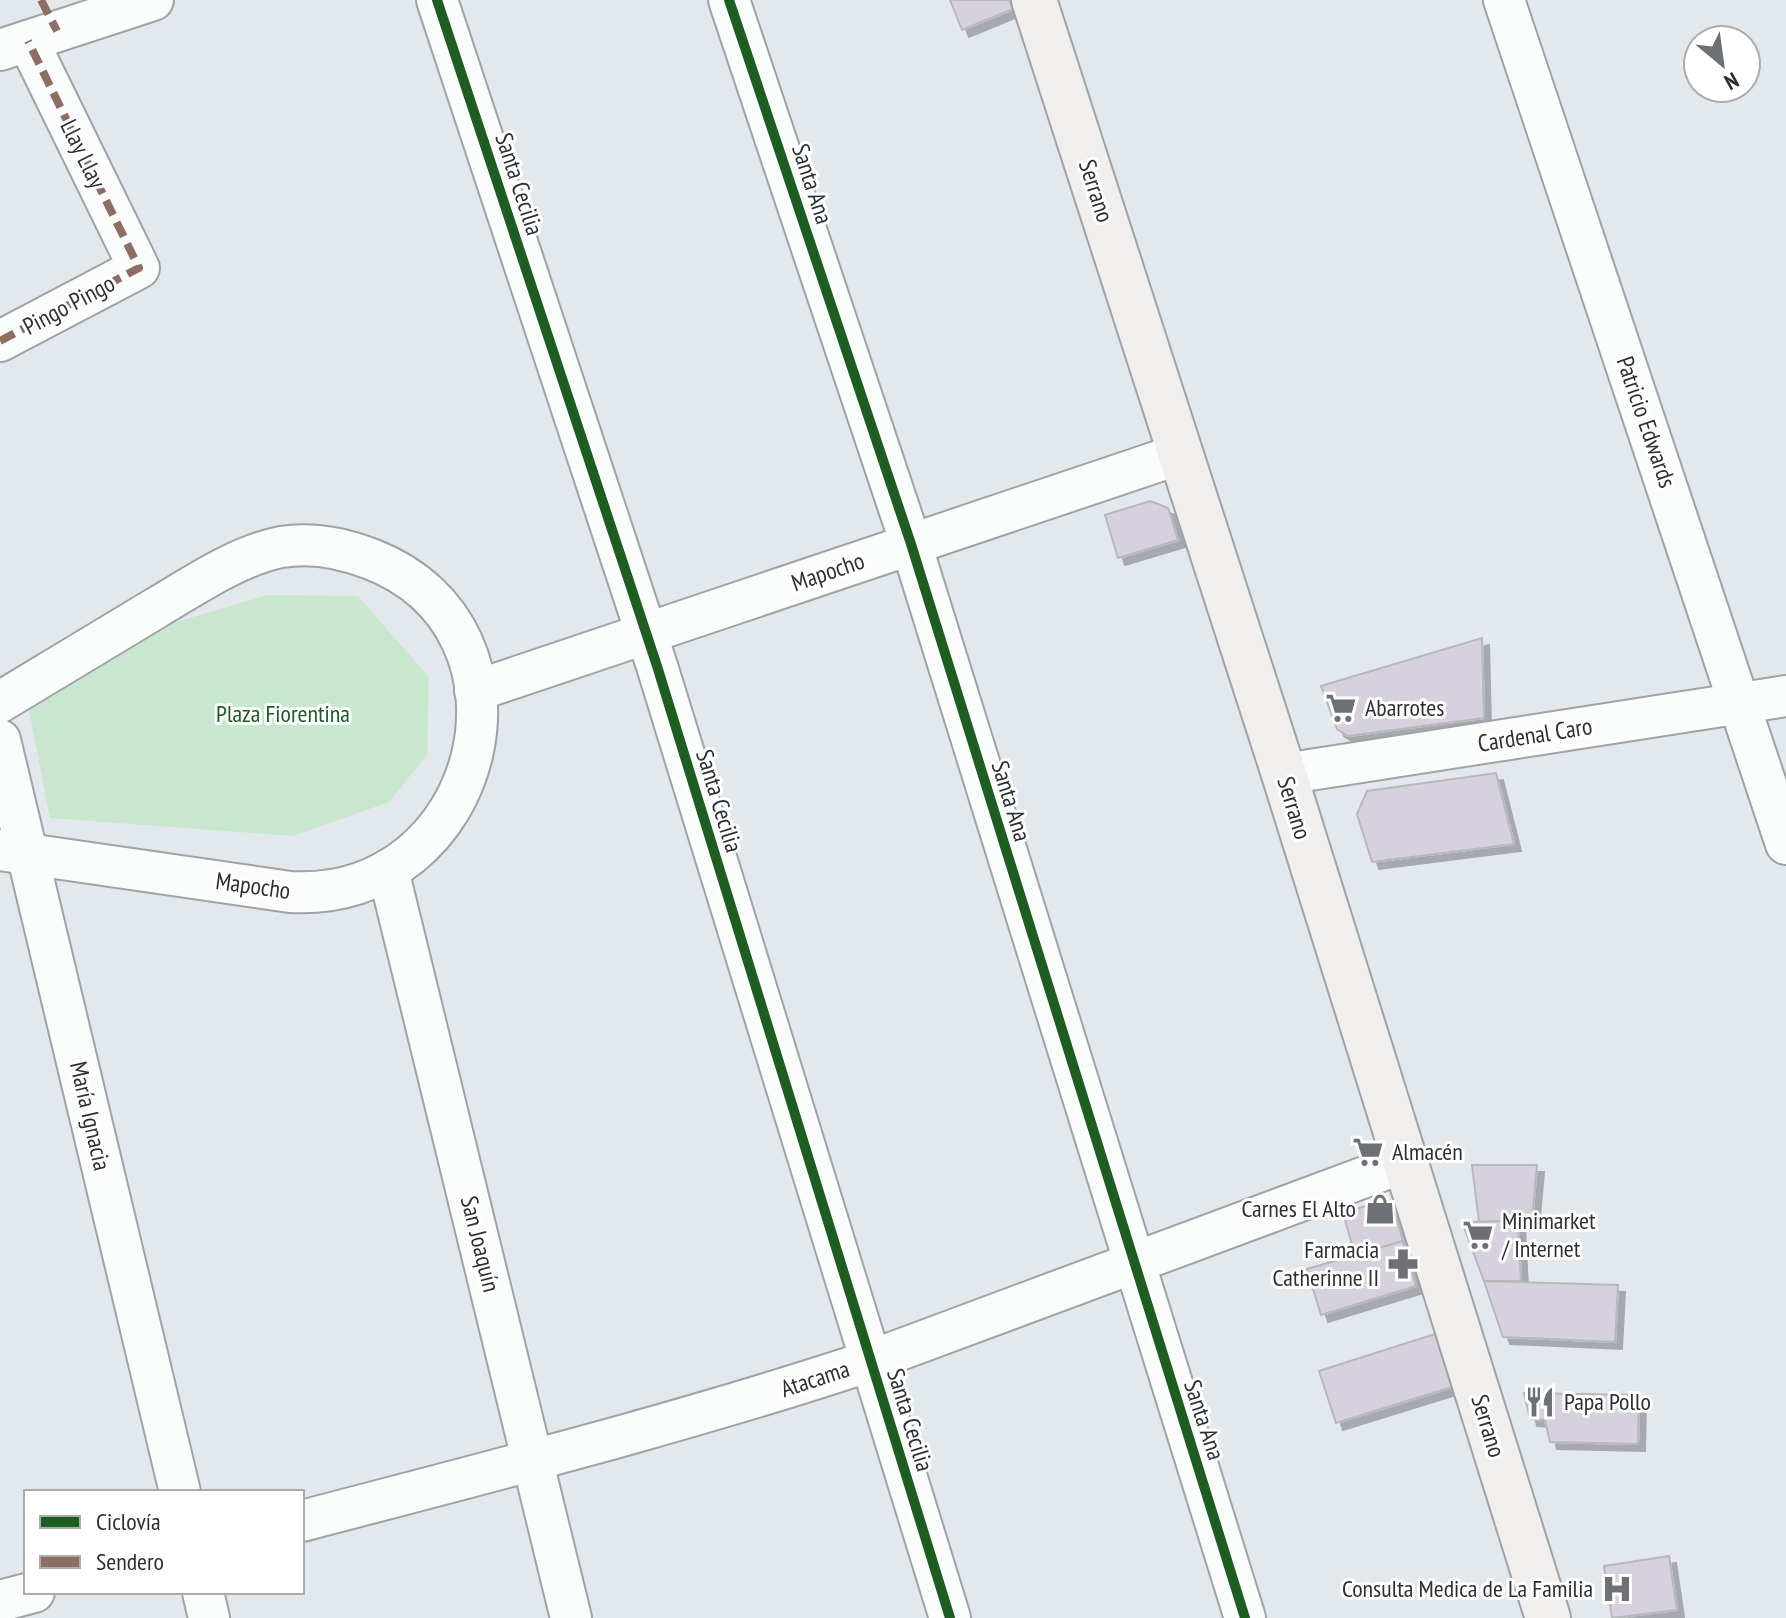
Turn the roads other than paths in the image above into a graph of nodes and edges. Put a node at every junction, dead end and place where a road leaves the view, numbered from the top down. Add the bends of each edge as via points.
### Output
1 (150, 0) edge
2 (437, 0) edge
3 (729, 0) edge
4 (1034, 0) edge
5 (1504, 0) edge
6 (31, 30) edge
7 (139, 268) joint
8 (0, 341) edge
9 (1180, 454) junction
10 (911, 544) junction
11 (646, 633) junction
12 (475, 691) junction
13 (1786, 696) edge
14 (0, 702) edge
15 (1740, 703) junction
16 (0, 740) edge
17 (1284, 774) junction
18 (1786, 844) edge
19 (14, 852) edge
20 (388, 870) junction
21 (1405, 1162) junction
22 (1133, 1263) junction
23 (870, 1361) junction
24 (533, 1460) junction
25 (179, 1490) edge
26 (304, 1520) edge
27 (26, 1594) edge
28 (203, 1594) edge
29 (0, 1601) edge
30 (209, 1618) edge
31 (571, 1618) edge
32 (950, 1618) edge
33 (1245, 1618) edge
34 (1548, 1618) edge

1 - 6 street
2 - 11 street, Santa Cecilia
3 - 10 street, Santa Ana
4 - 9 main road, Serrano
5 - 15 street, Patricio Edwards
6 - 7 street, Llay Llay
7 - 8 street, Pingo Pingo
9 - 10 street, Mapocho
9 - 17 main road, Serrano
10 - 11 street, Mapocho
10 - 22 street, Santa Ana
11 - 12 street, Mapocho
11 - 23 street, Santa Cecilia
12 - 14 street, Mapocho via 454,630 423,591 357,553 303,545 260,554 212,576
12 - 20 street, Mapocho via 478,720 467,778 446,817
13 - 15 street, Cardenal Caro
15 - 17 street, Cardenal Caro
15 - 18 street, Patricio Edwards
16 - 19 street, María Ignacia
17 - 21 main road, Serrano
19 - 20 street, Mapocho via 303,893 343,890
19 - 25 street, María Ignacia
20 - 24 street, San Joaquín
21 - 22 street, Atacama
21 - 34 main road, Serrano
22 - 23 street, Atacama
22 - 33 street, Santa Ana
23 - 24 street, Atacama via 718,1410
23 - 32 street, Santa Cecilia
24 - 26 street, Atacama
24 - 31 street, San Joaquín
27 - 29 street
28 - 30 street

